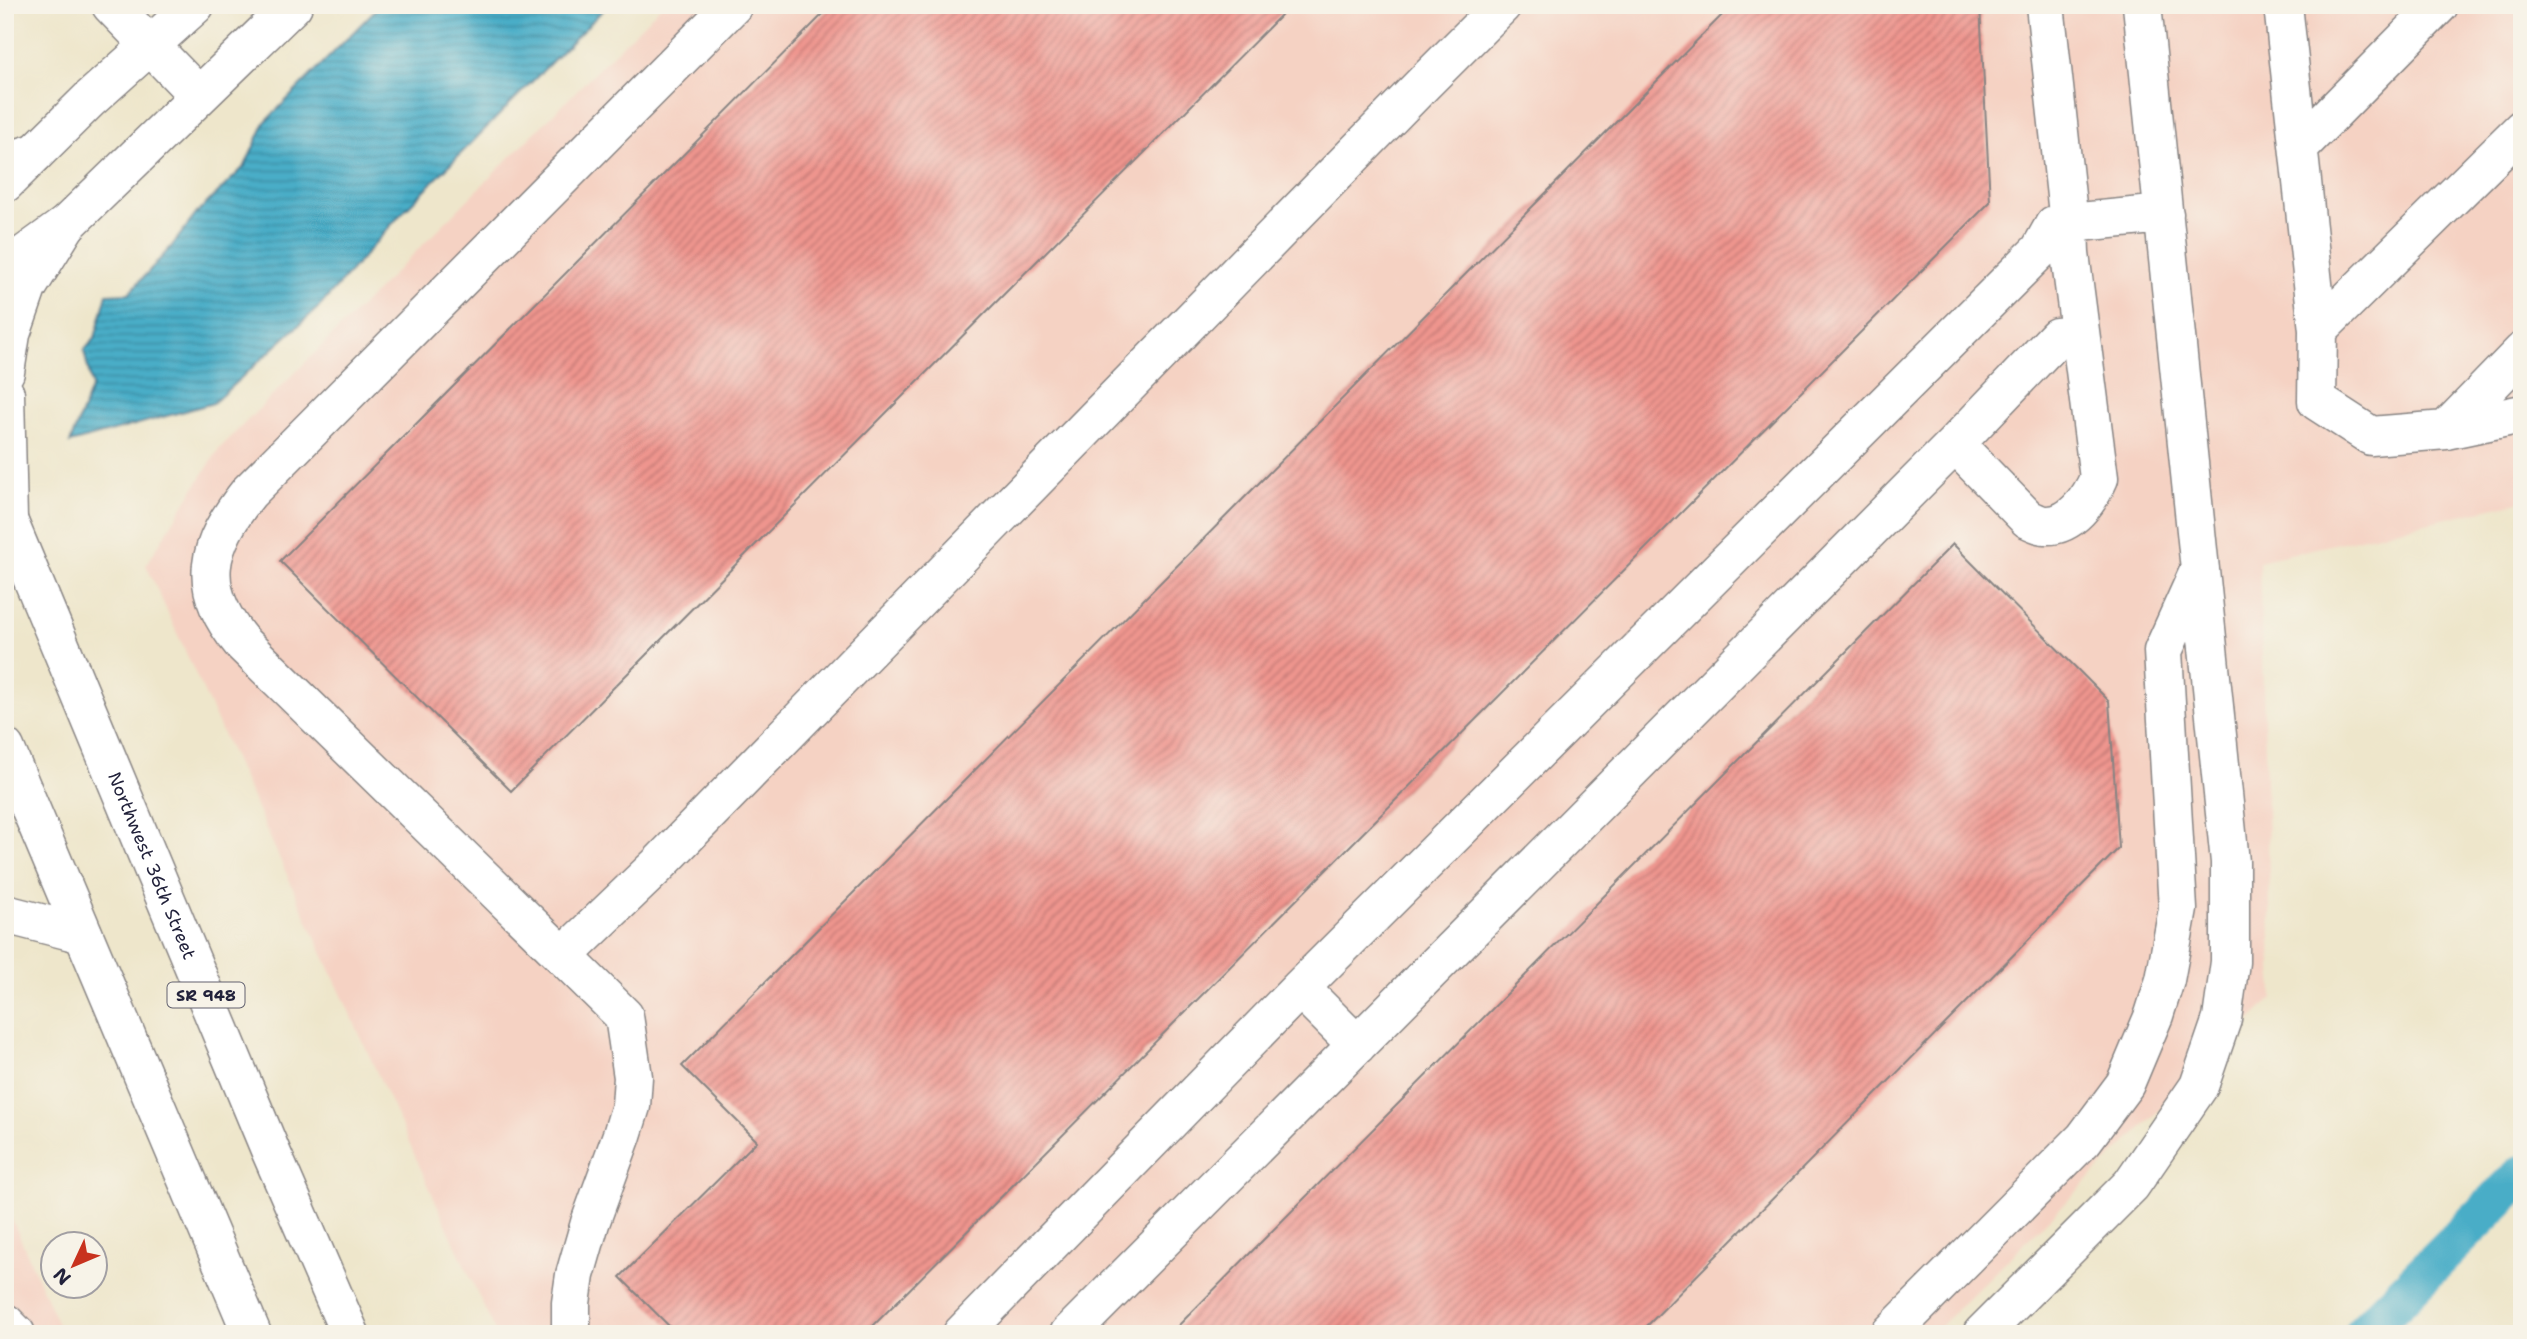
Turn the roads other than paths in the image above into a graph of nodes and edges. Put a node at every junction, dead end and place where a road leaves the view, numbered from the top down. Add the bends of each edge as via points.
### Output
1 (111, 5) edge
2 (195, 5) edge
3 (292, 5) edge
4 (733, 5) edge
5 (1502, 5) edge
6 (2045, 5) edge
7 (2143, 5) edge
8 (2283, 5) edge
9 (2439, 5) edge
10 (150, 44) junction
11 (199, 96) junction
12 (2522, 129) edge
13 (2299, 147) junction
14 (20, 158) edge
15 (5, 183) edge
16 (2164, 214) junction
17 (2069, 223) junction
18 (67, 224) junction
19 (5, 269) edge
20 (2318, 330) junction
21 (2079, 335) junction
22 (2522, 352) edge
23 (5, 372) edge
24 (5, 394) edge
25 (2522, 414) edge
26 (2446, 430) junction
27 (1955, 444) junction
28 (7, 516) edge
29 (2201, 567) junction
30 (7, 759) edge
31 (5, 914) edge
32 (83, 934) junction
33 (563, 956) junction
34 (1300, 988) junction
35 (1357, 1045) junction
36 (5, 1323) edge
37 (16, 1334) edge
38 (252, 1334) edge
39 (350, 1334) edge
40 (571, 1334) edge
41 (962, 1334) edge
42 (1069, 1334) edge
43 (1890, 1334) edge
44 (1982, 1334) edge

1 - 10 main road
2 - 10 main road
3 - 11 main road
4 - 33 main road via 249,492 223,526 212,564 219,610 242,643
5 - 33 main road via 656,867
6 - 17 main road
7 - 16 main road
8 - 13 main road
9 - 13 main road
10 - 11 main road
10 - 14 main road
11 - 18 main road
12 - 20 main road
13 - 20 main road
14 - 15 main road
16 - 17 main road
16 - 29 main road
17 - 21 main road
17 - 34 main road via 2054,225 2040,250
18 - 19 main road
18 - 23 main road via 27,288 11,334
20 - 26 main road via 2317,401 2371,436
21 - 27 main road via 2057,337
21 - 27 main road via 2099,478 2073,515 2044,525 2028,519
22 - 26 main road
24 - 28 main road
25 - 26 main road
27 - 35 main road
28 - 39 main road, Northwest 36th Street / SR 948
29 - 43 main road via 2163,651 2178,909 2154,1015 2124,1084 2084,1139
29 - 44 main road via 2230,862 2230,962 2222,1019 2199,1086 2131,1185
30 - 32 main road
31 - 32 main road
32 - 38 main road
33 - 40 main road via 624,1016 633,1077 631,1106 575,1275
34 - 35 main road
34 - 41 main road
35 - 42 main road
36 - 37 main road

